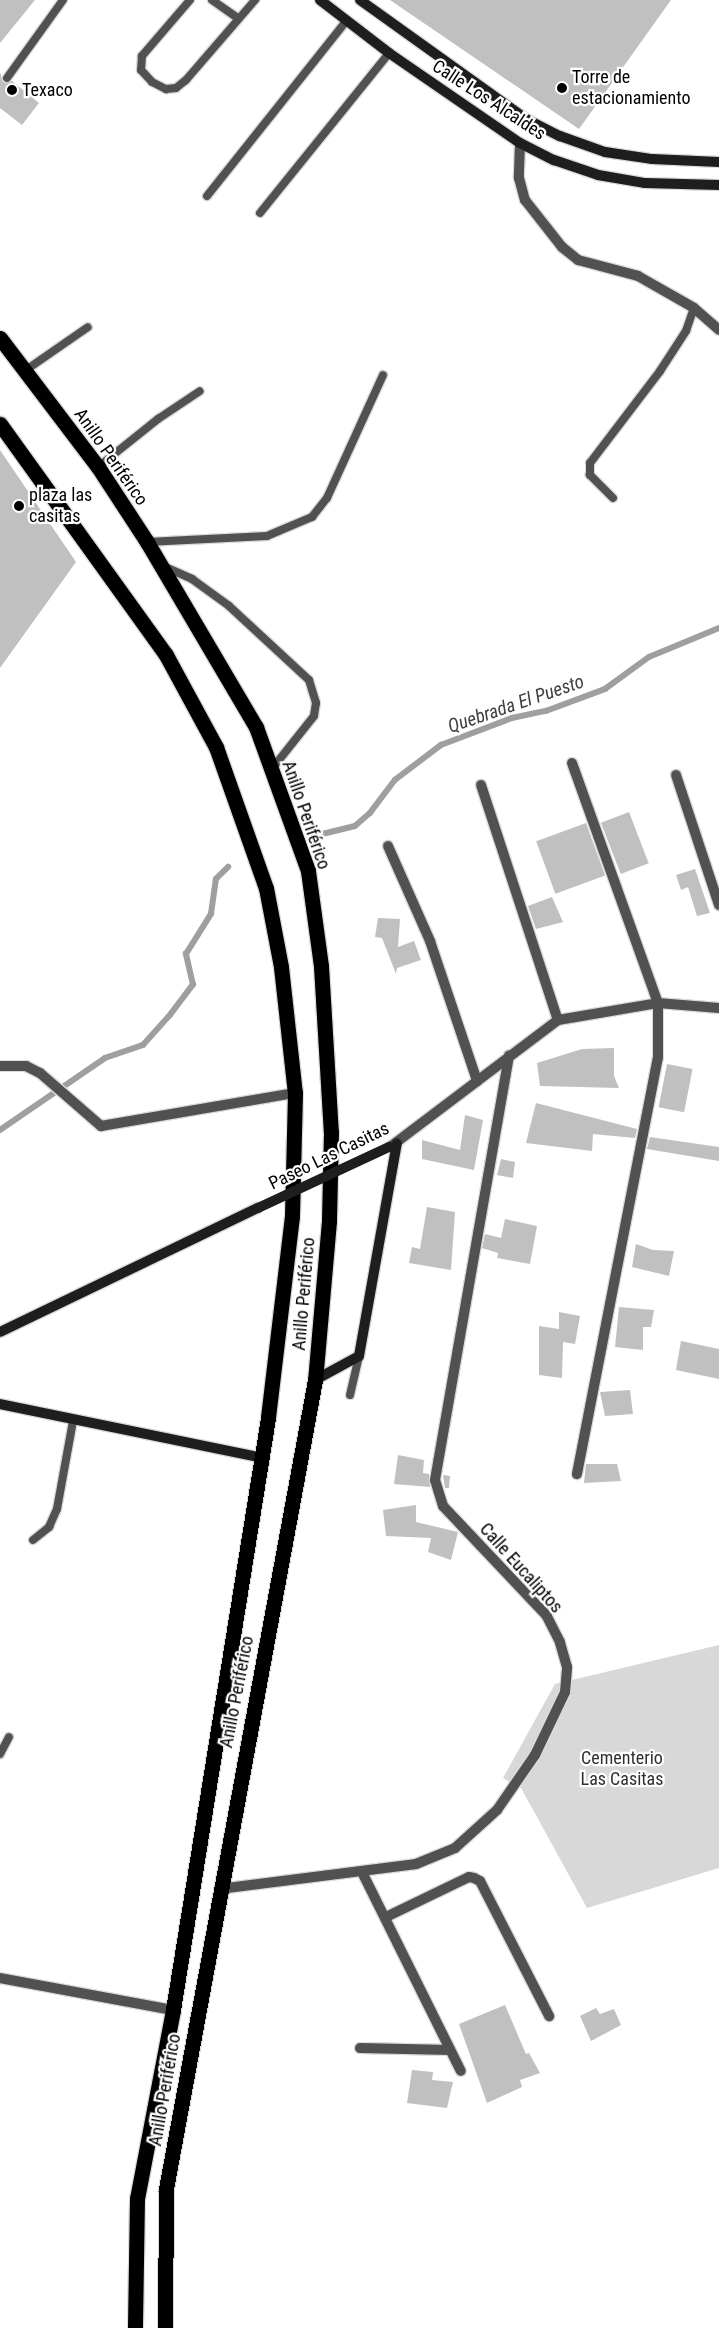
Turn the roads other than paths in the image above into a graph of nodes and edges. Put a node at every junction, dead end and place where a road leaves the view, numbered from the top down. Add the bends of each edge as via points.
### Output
1 (63, 0) edge
2 (190, 0) edge
3 (212, 0) edge
4 (255, 0) edge
5 (320, 0) edge
6 (360, 0) edge
7 (238, 18) junction
8 (348, 20) junction
9 (388, 53) junction
10 (7, 78) dead end
11 (520, 143) junction
12 (719, 162) edge
13 (719, 185) edge
14 (206, 196) dead end
15 (260, 213) dead end
16 (694, 308) junction
17 (88, 327) dead end
18 (719, 330) edge
19 (0, 338) edge
20 (26, 370) junction
21 (383, 375) dead end
22 (200, 391) dead end
23 (0, 424) edge
24 (98, 467) junction
25 (613, 498) dead end
26 (147, 542) junction
27 (160, 564) junction
28 (572, 763) dead end
29 (272, 770) junction
30 (676, 775) dead end
31 (480, 785) dead end
32 (388, 846) dead end
33 (719, 905) edge
34 (658, 1004) junction
35 (719, 1008) edge
36 (558, 1020) junction
37 (509, 1054) junction
38 (0, 1066) edge
39 (477, 1081) junction
40 (295, 1093) junction
41 (393, 1145) junction
42 (0, 1332) edge
43 (359, 1356) junction
44 (315, 1380) junction
45 (350, 1395) dead end
46 (0, 1404) edge
47 (73, 1421) junction
48 (262, 1458) junction
49 (577, 1474) dead end
50 (33, 1540) dead end
51 (9, 1737) dead end
52 (0, 1754) edge
53 (362, 1872) junction
54 (219, 1889) junction
55 (386, 1917) junction
56 (0, 1978) edge
57 (173, 2010) junction
58 (549, 2016) dead end
59 (360, 2048) dead end
60 (450, 2050) junction
61 (461, 2071) dead end
62 (136, 2328) edge
63 (165, 2328) edge

1 - 10 lane
2 - 7 lane via 142,56 141,70 152,82 166,89 176,88 186,80
3 - 7 lane
4 - 7 lane
5 - 8 street, Calle Los Alcaldes
6 - 12 street, Calle Los Alcaldes via 526,119 560,136 605,152 652,159
8 - 9 street, Calle Los Alcaldes
8 - 14 lane
9 - 11 street, Calle Los Alcaldes
9 - 15 lane
11 - 13 street, Calle Los Alcaldes via 598,176 645,183
11 - 16 street via 519,178 525,200 562,247 578,260 638,276
16 - 18 street
16 - 25 lane via 686,331 660,371 590,463 590,475
17 - 20 lane
19 - 20 highway, Anillo Periférico
20 - 24 highway, Anillo Periférico
21 - 26 lane via 327,498 312,517 267,536
22 - 24 lane via 158,419
23 - 40 highway, Anillo Periférico via 166,655 216,747 266,888 281,967
24 - 26 highway, Anillo Periférico
26 - 27 highway, Anillo Periférico
27 - 29 highway, Anillo Periférico via 256,727
27 - 29 lane via 192,579 229,606 309,680 316,703 314,716
28 - 34 street
29 - 44 highway, Anillo Periférico via 308,871 329,1061 329,1221
30 - 33 street
31 - 36 street
32 - 39 street via 430,941
34 - 35 street, Paseo Las Casitas
34 - 36 street, Paseo Las Casitas
34 - 49 street via 656,1085
36 - 37 street, Paseo Las Casitas
37 - 39 street, Paseo Las Casitas
37 - 53 street, Calle Eucaliptos via 434,1480 443,1506 547,1616 560,1642 567,1667 565,1692 535,1755 497,1810 456,1848 416,1864
38 - 40 street via 26,1066 40,1073 101,1126
39 - 41 street, Paseo Las Casitas
40 - 48 highway, Anillo Periférico via 292,1216
41 - 42 street, Paseo Las Casitas, bridge
41 - 43 street
43 - 44 street
43 - 45 lane
44 - 54 highway, Anillo Periférico
46 - 47 street
47 - 48 street
47 - 50 lane via 57,1509 49,1527
48 - 57 highway, Anillo Periférico
51 - 52 lane
53 - 54 street, Calle Eucaliptos
53 - 55 street via 373,1899
54 - 63 highway, Anillo Periférico via 166,2189
55 - 58 street via 470,1877 480,1881
55 - 60 street
56 - 57 street
57 - 62 highway, Anillo Periférico via 138,2198
59 - 60 street
60 - 61 street

